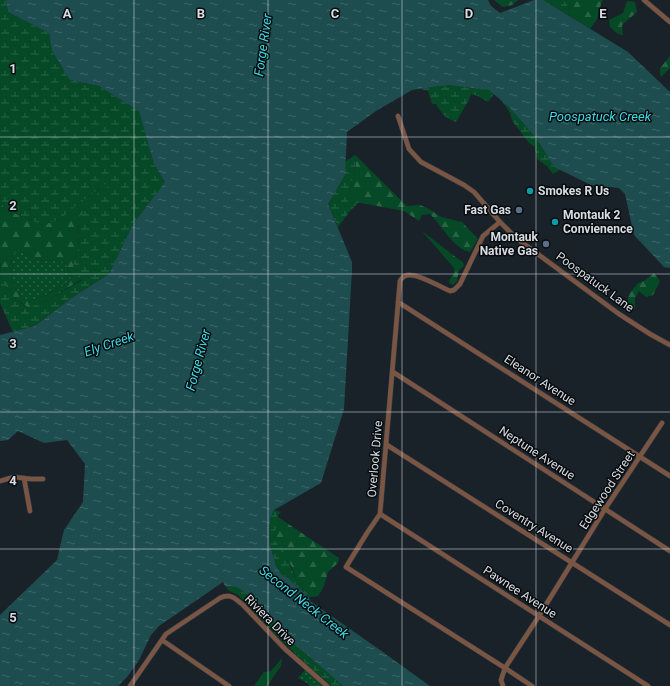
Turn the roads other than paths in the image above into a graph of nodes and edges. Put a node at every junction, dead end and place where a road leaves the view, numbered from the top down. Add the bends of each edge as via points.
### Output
1 (644, 0) edge
2 (670, 22) edge
3 (398, 116) dead end
4 (500, 222) junction
5 (398, 302) junction
6 (670, 345) edge
7 (392, 372) junction
8 (662, 423) dead end
9 (387, 444) junction
10 (640, 456) junction
11 (670, 476) edge
12 (24, 478) junction
13 (43, 479) dead end
14 (0, 481) edge
15 (605, 510) junction
16 (30, 511) dead end
17 (380, 514) junction
18 (670, 551) edge
19 (573, 562) junction
20 (539, 616) junction
21 (670, 625) edge
22 (162, 640) junction
23 (505, 668) junction
24 (133, 685) edge
25 (229, 686) edge
26 (327, 686) edge
27 (503, 686) edge
28 (532, 686) edge
29 (648, 686) edge

1 - 2 street
3 - 4 street, Poospatuck Lane via 409,149 421,162 474,192
4 - 5 street, Overlook Drive via 483,236 460,284 454,290 450,292 418,276 408,275 400,281
4 - 6 street, Poospatuck Lane via 523,243 620,314
5 - 7 street, Overlook Drive
5 - 10 street, Eleanor Avenue
7 - 9 street, Overlook Drive
7 - 15 street, Neptune Avenue
8 - 10 street, Edgewood Street
9 - 17 street, Overlook Drive
9 - 19 street, Coventry Avenue
10 - 11 street, Eleanor Avenue
10 - 15 street, Edgewood Street
12 - 13 street
12 - 14 street via 14,477
12 - 16 street
15 - 18 street, Neptune Avenue
15 - 19 street, Edgewood Street
17 - 20 street, Pawnee Avenue
17 - 23 street, Overlook Drive via 346,567
19 - 20 street, Edgewood Street
19 - 21 street, Coventry Avenue
20 - 23 street, Edgewood Street
20 - 29 street, Pawnee Avenue
22 - 24 street, Riviera Drive
22 - 25 street
22 - 26 street, Riviera Drive via 166,634 220,598 229,596 243,605 285,649
23 - 27 street
23 - 28 street

